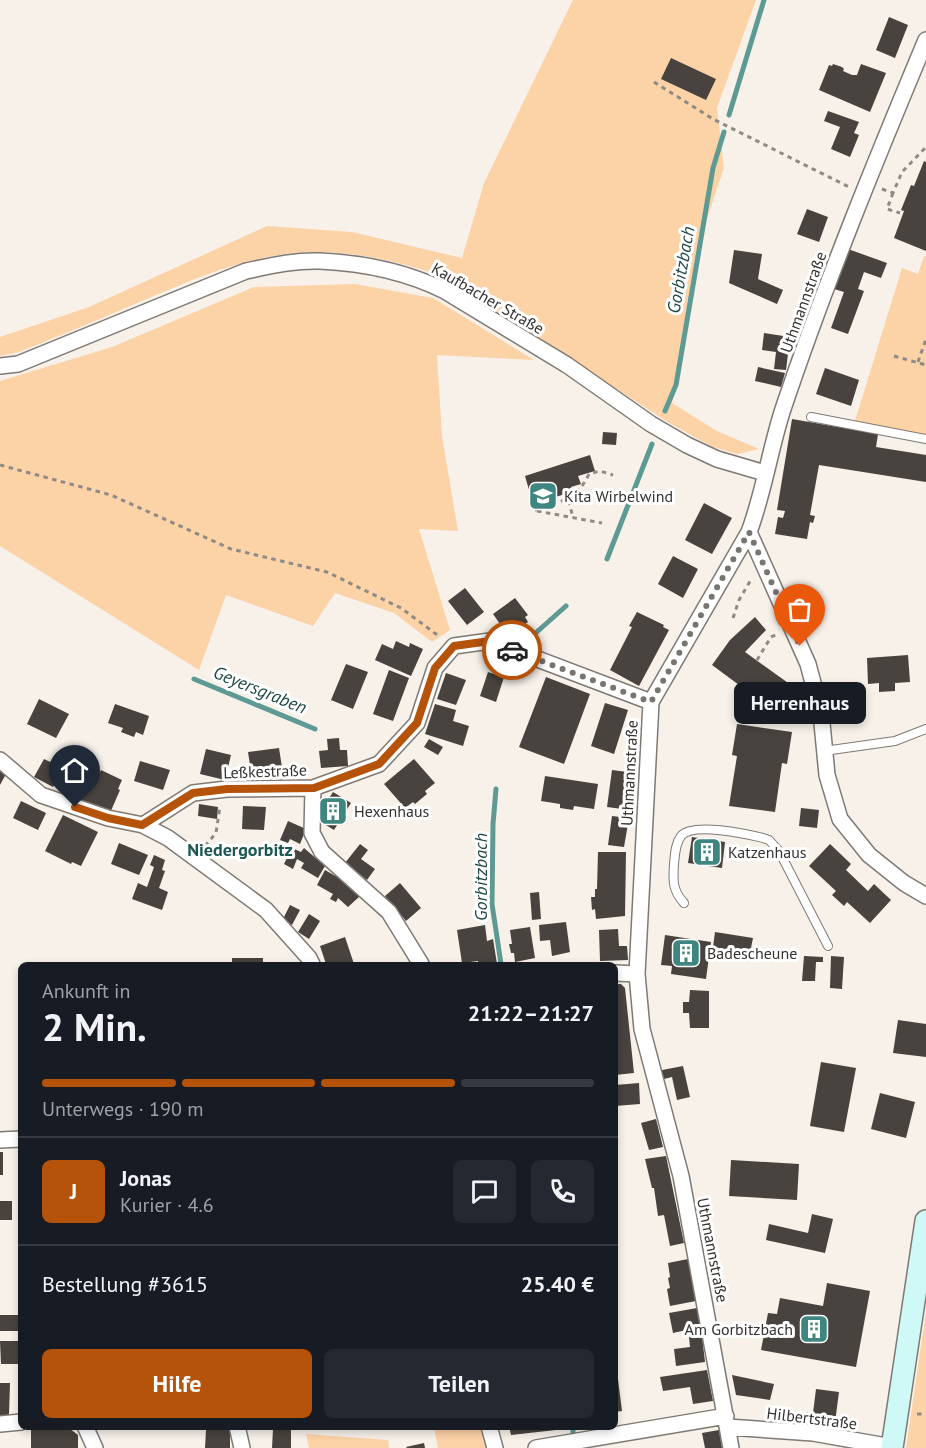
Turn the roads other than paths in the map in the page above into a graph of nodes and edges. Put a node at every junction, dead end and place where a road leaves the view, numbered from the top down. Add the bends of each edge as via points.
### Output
1 (926, 40) edge
2 (0, 366) edge
3 (811, 417) dead end
4 (926, 439) edge
5 (765, 473) junction
6 (749, 532) junction
7 (651, 702) junction
8 (926, 729) edge
9 (824, 751) junction
10 (0, 760) edge
11 (314, 788) junction
12 (142, 825) junction
13 (926, 896) edge
14 (684, 903) dead end
15 (828, 946) dead end
16 (311, 962) edge
17 (420, 962) edge
18 (618, 973) edge
19 (637, 974) junction
20 (18, 1139) edge
21 (0, 1140) edge
22 (926, 1221) edge
23 (727, 1421) junction
24 (18, 1422) edge
25 (0, 1424) edge
26 (87, 1430) edge
27 (238, 1430) edge
28 (490, 1430) edge
29 (94, 1448) edge
30 (242, 1448) edge
31 (495, 1448) edge
32 (536, 1448) edge
33 (731, 1448) edge
34 (892, 1448) edge

1 - 5 street, Uthmannstraße via 861,194 783,410
2 - 5 street, Kaufbacher Straße via 18,364 246,271 319,261 358,265 424,281 445,291 567,365 687,445 717,459
3 - 4 lane
5 - 6 street, Uthmannstraße
6 - 7 street, Uthmannstraße
6 - 9 street via 808,664 821,713
7 - 11 street, Leßkestraße via 490,641 454,646 435,668 417,723 379,764
7 - 19 street, Uthmannstraße
8 - 9 lane via 895,741
9 - 13 street via 840,819 869,855
10 - 12 street via 41,795
11 - 12 street, Leßkestraße via 193,793
11 - 17 street via 312,832 322,852 389,912
12 - 16 street via 168,838 266,910
14 - 15 lane via 674,889 673,878 676,849 684,833 721,831 763,838 779,851
18 - 19 street
19 - 23 street, Uthmannstraße via 642,1029 681,1176
20 - 21 street
22 - 34 main road
23 - 32 street, Hilbertstraße
23 - 33 street, Uthmannstraße
23 - 34 street, Hilbertstraße
24 - 25 street
26 - 29 street
27 - 30 street
28 - 31 street

